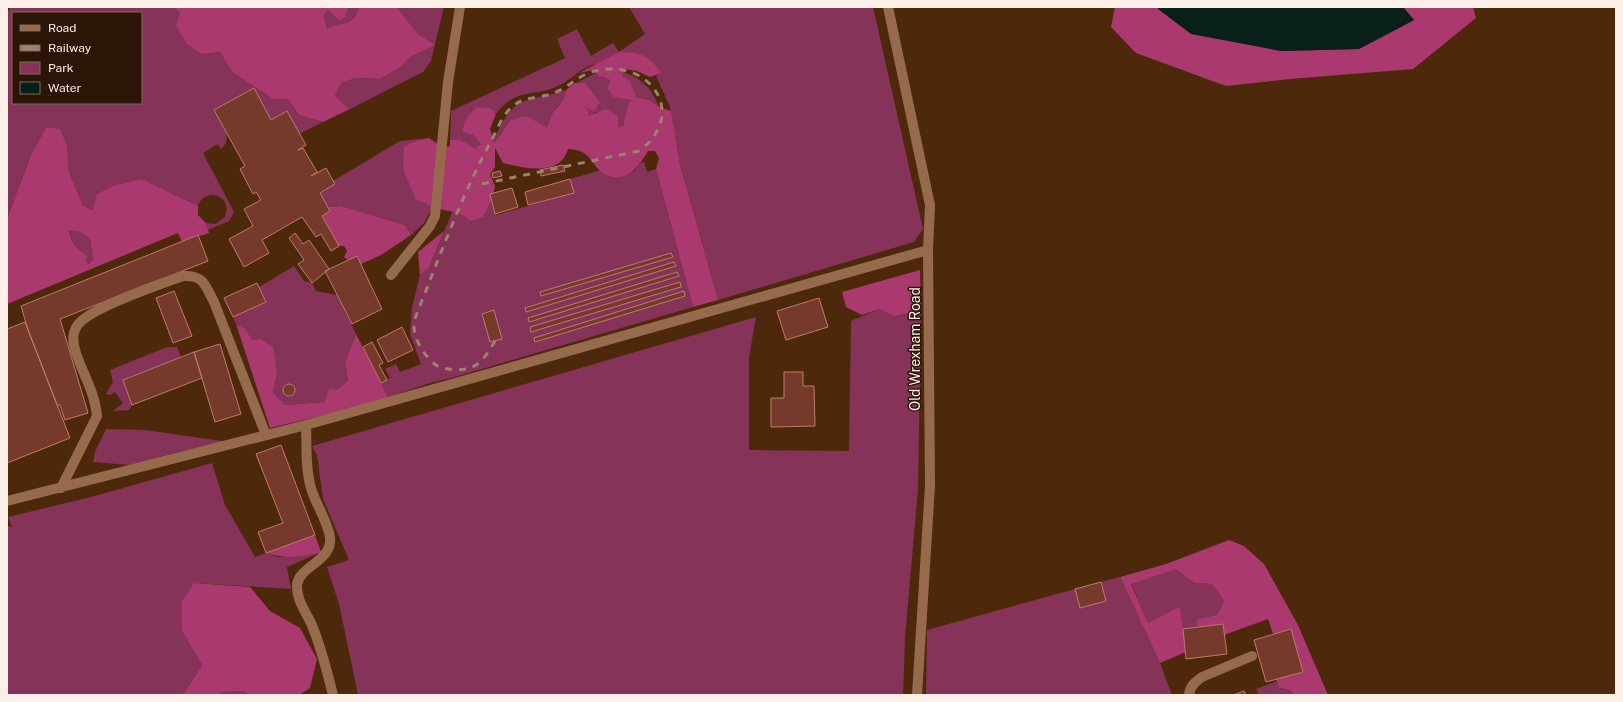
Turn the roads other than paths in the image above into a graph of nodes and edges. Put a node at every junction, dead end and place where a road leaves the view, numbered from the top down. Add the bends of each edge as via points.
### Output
1 (460, 7) edge
2 (888, 7) edge
3 (928, 250) junction
4 (391, 275) dead end
5 (306, 425) junction
6 (266, 435) junction
7 (61, 488) junction
8 (7, 501) edge
9 (1252, 656) dead end
10 (333, 695) edge
11 (917, 695) edge
12 (1189, 695) edge

1 - 4 street via 448,82 435,216
2 - 3 street, Old Wrexham Road via 930,205
3 - 5 street
3 - 11 street, Old Wrexham Road via 930,486
5 - 6 street
5 - 10 street via 310,487 330,538 328,551 297,584 298,598 313,626
6 - 7 street
6 - 7 street via 214,302 202,281 195,275 183,276 117,301 83,319 76,326 73,336 75,352 96,403 97,416
7 - 8 street
9 - 12 street via 1202,677 1194,682

